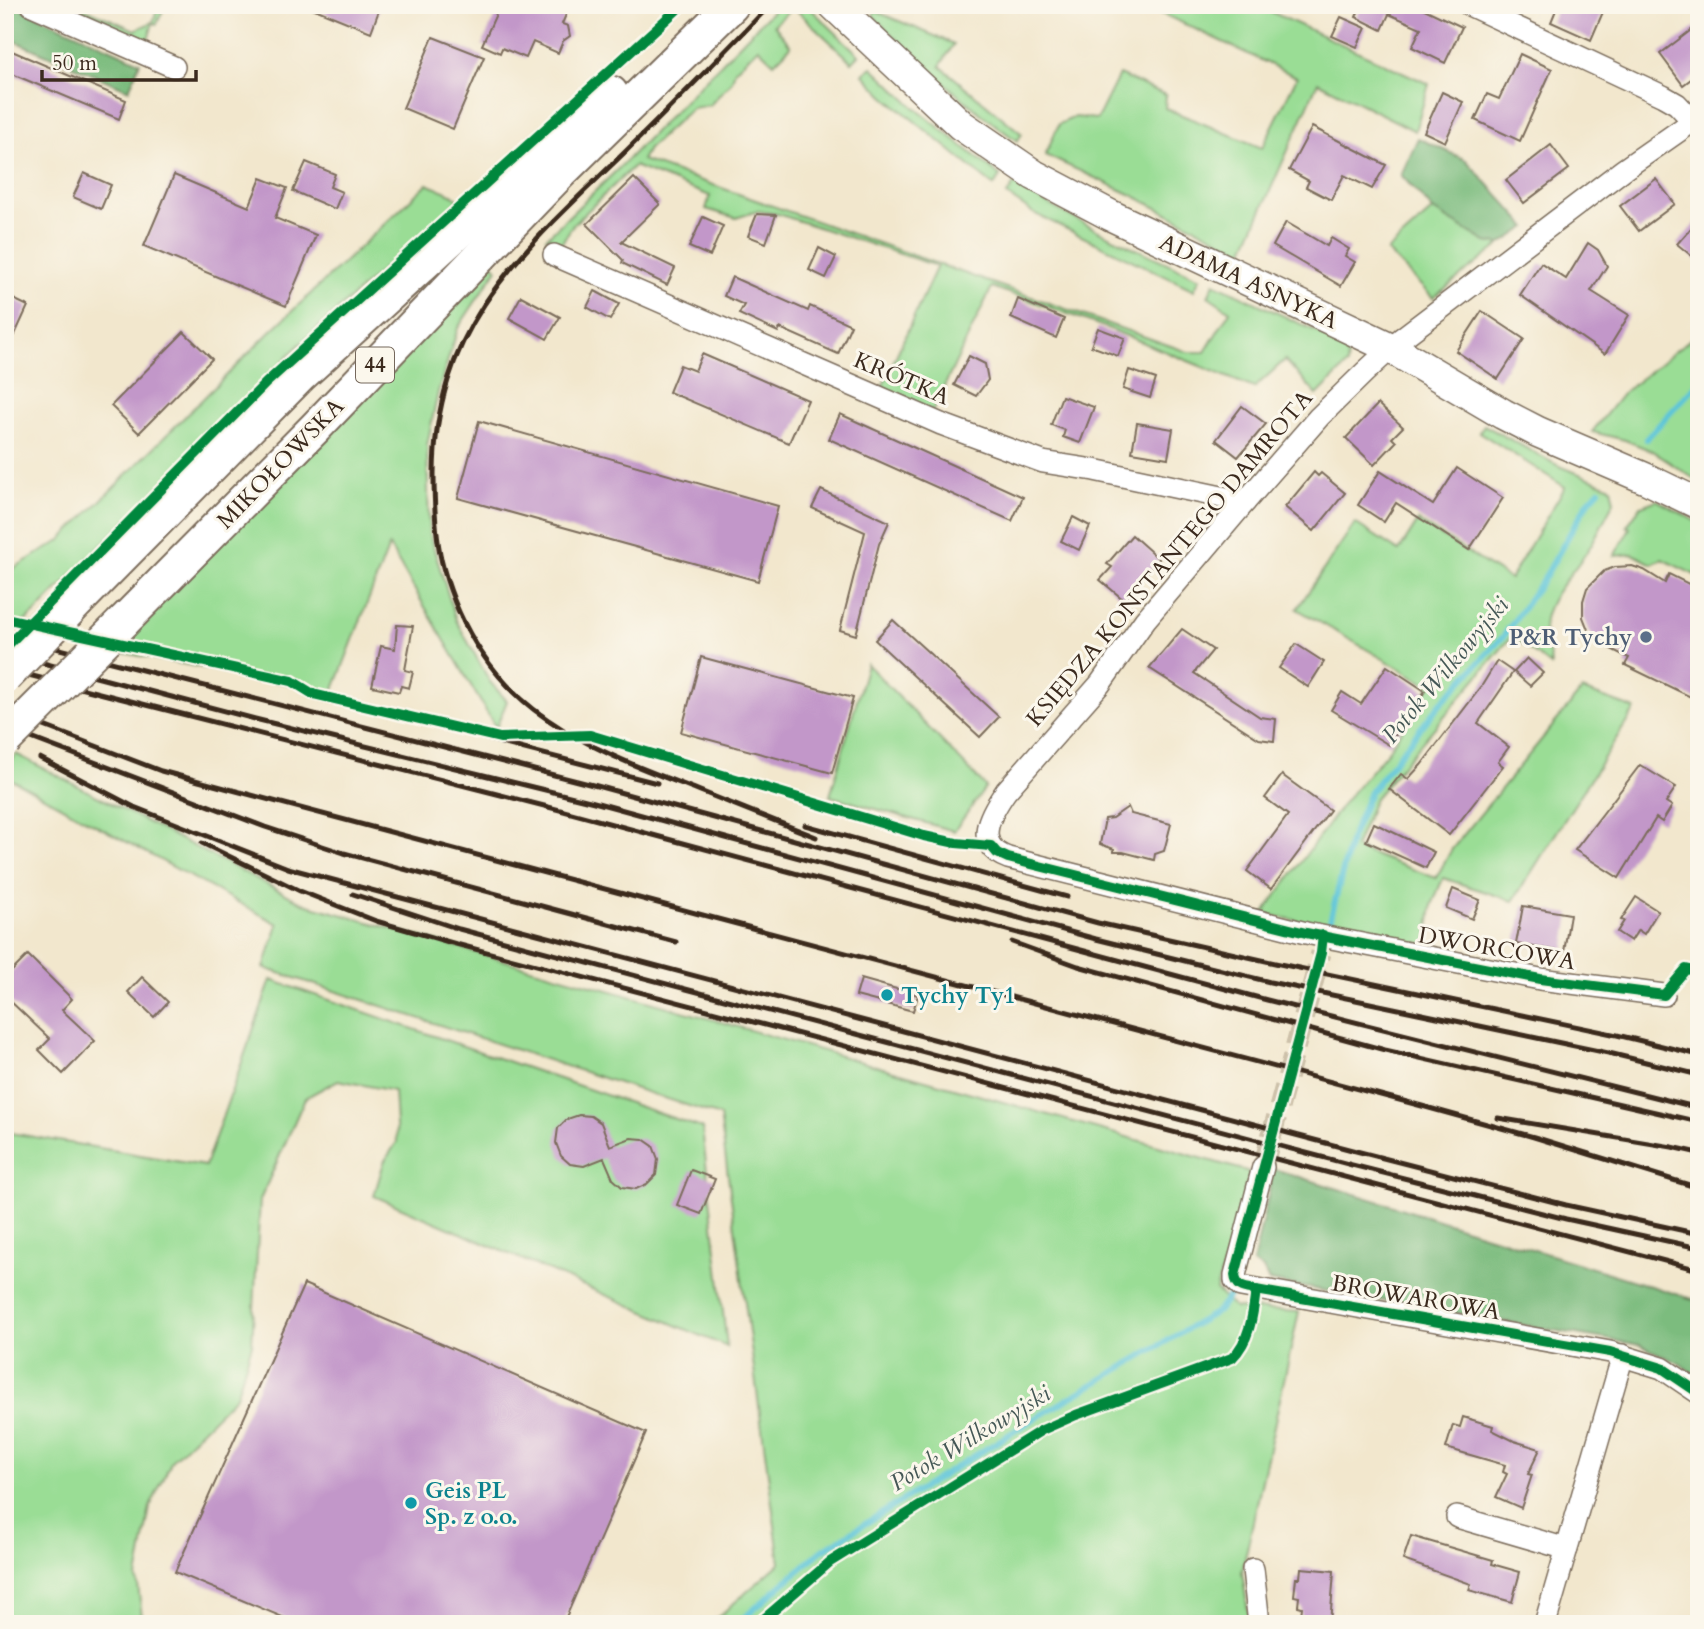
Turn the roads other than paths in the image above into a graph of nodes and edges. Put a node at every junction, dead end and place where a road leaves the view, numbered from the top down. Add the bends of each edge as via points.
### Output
1 (32, 5) edge
2 (705, 5) edge
3 (732, 5) edge
4 (834, 5) edge
5 (1469, 5) edge
6 (174, 67) dead end
7 (1696, 119) edge
8 (554, 255) dead end
9 (1391, 348) junction
10 (1245, 502) junction
11 (1699, 504) edge
12 (5, 677) edge
13 (5, 740) edge
14 (1322, 944) joint
15 (1664, 995) dead end
16 (1263, 1167) tunnel mouth
17 (1623, 1355) junction
18 (1699, 1393) edge
19 (1457, 1517) dead end
20 (1567, 1549) junction
21 (1254, 1569) dead end
22 (1259, 1624) edge
23 (1545, 1624) edge

1 - 6 street
2 - 12 main road, MIKOŁOWSKA / 44, bridge via 302,374
3 - 13 main road, MIKOŁOWSKA / 44, bridge via 560,173
4 - 9 street, ADAMA ASNYKA via 961,125 1034,175
5 - 7 street via 1663,96
7 - 9 street, KSIĘDZA KONSTANTEGO DAMROTA
8 - 10 street, KRÓTKA via 942,424 1043,462
9 - 10 street, KSIĘDZA KONSTANTEGO DAMROTA via 1320,417
9 - 11 street, ADAMA ASNYKA via 1503,414
10 - 14 street, KSIĘDZA KONSTANTEGO DAMROTA via 1145,620 1100,684 1006,791 993,809 987,838 997,853 1008,858
14 - 15 street, DWORCOWA
16 - 17 street, BROWAROWA via 1235,1275 1241,1286
17 - 18 street, BROWAROWA via 1662,1368
17 - 20 street
19 - 20 street
20 - 23 street
21 - 22 street

